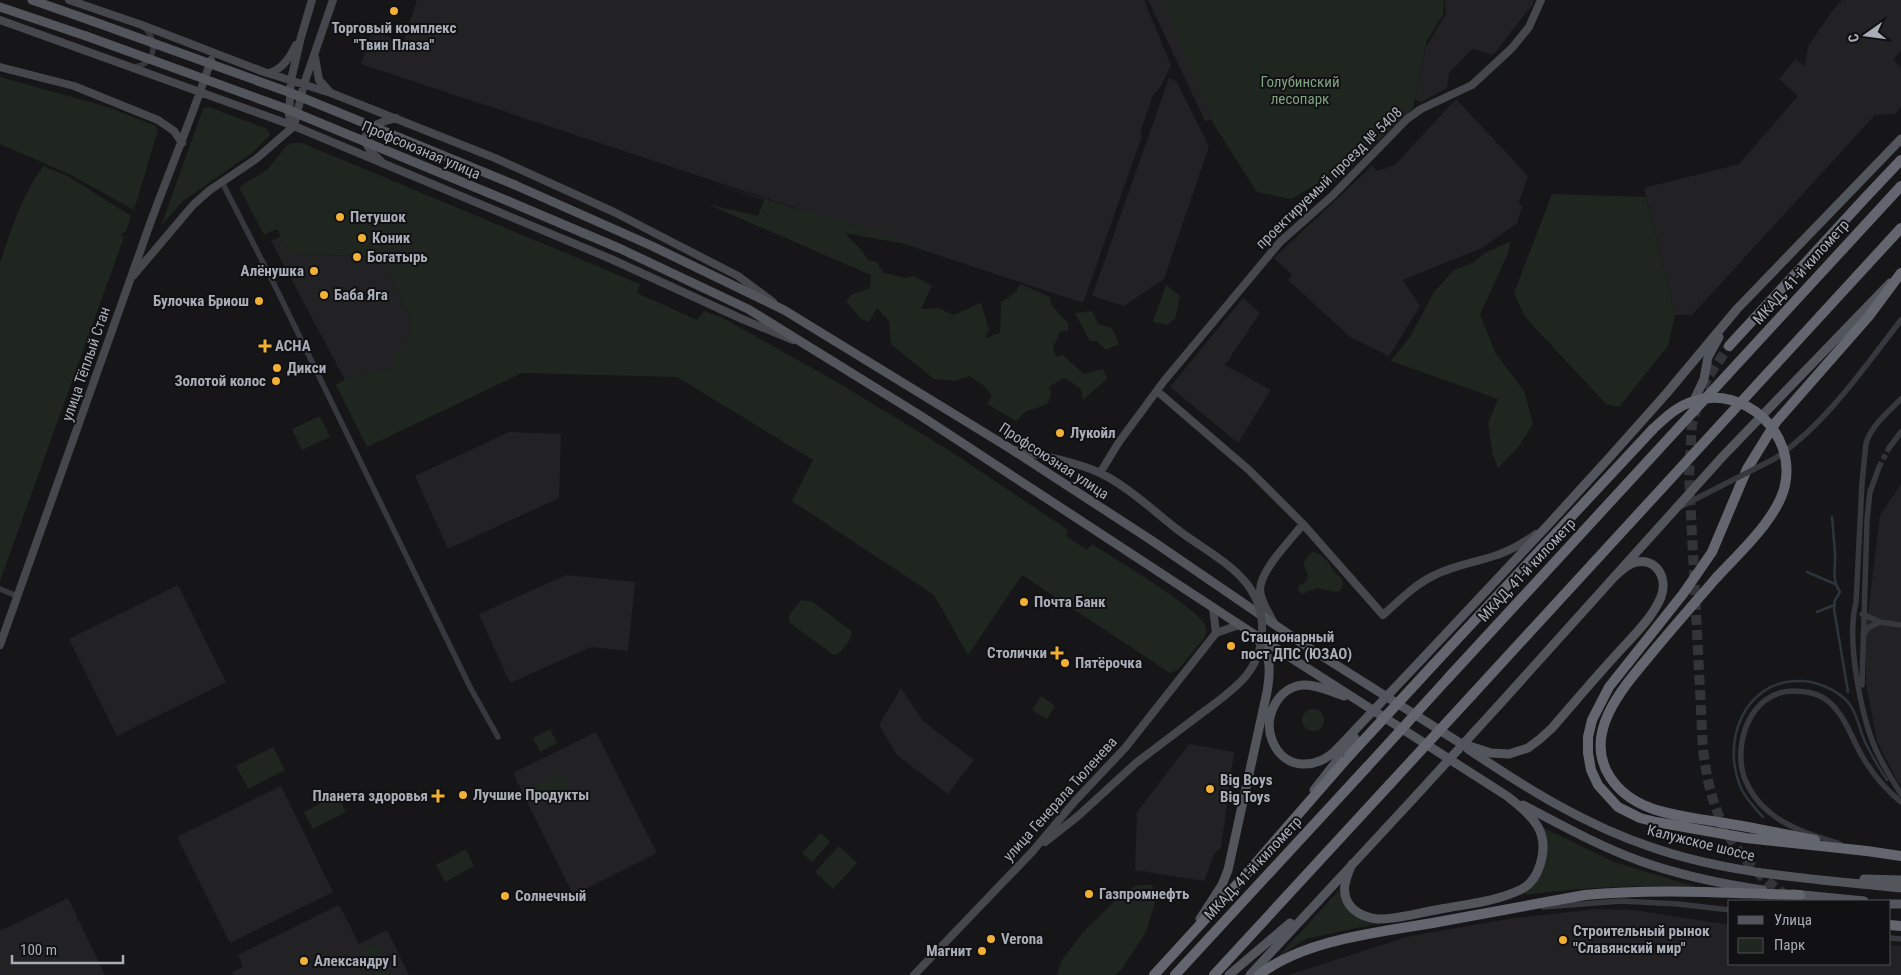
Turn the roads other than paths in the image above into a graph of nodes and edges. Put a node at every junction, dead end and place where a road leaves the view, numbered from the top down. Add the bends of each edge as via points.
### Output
1 (32, 0) edge
2 (69, 0) edge
3 (312, 0) edge
4 (333, 0) edge
5 (1541, 0) edge
6 (0, 7) edge
7 (0, 20) edge
8 (142, 25) junction
9 (301, 37) junction
10 (315, 52) junction
11 (214, 54) junction
12 (0, 67) edge
13 (128, 67) junction
14 (269, 73) junction
15 (291, 80) junction
16 (304, 84) junction
17 (201, 92) junction
18 (331, 93) junction
19 (396, 118) junction
20 (294, 126) junction
21 (1901, 139) edge
22 (182, 143) junction
23 (1901, 160) edge
24 (386, 165) junction
25 (222, 182) junction
26 (1901, 186) edge
27 (1901, 228) edge
28 (1901, 272) edge
29 (130, 280) junction
30 (1737, 309) junction
31 (784, 310) junction
32 (1901, 320) edge
33 (1729, 346) tunnel mouth
34 (817, 350) junction
35 (1157, 391) junction
36 (1901, 399) edge
37 (1901, 432) edge
38 (1668, 440) junction
39 (1889, 448) tunnel mouth
40 (1012, 449) junction
41 (1879, 467) tunnel mouth
42 (1100, 473) junction
43 (1669, 516) junction
44 (1303, 524) junction
45 (1548, 525) junction
46 (1614, 576) junction
47 (0, 589) edge
48 (17, 596) junction
49 (1856, 603) junction
50 (1213, 608) junction
51 (1863, 614) junction
52 (1880, 622) junction
53 (1274, 623) junction
54 (1239, 625) junction
55 (1901, 625) edge
56 (1249, 631) junction
57 (1216, 633) junction
58 (1862, 635) junction
59 (0, 645) edge
60 (1861, 698) junction
61 (1356, 700) junction
62 (498, 737) dead end
63 (1460, 743) junction
64 (1343, 753) junction
65 (1901, 794) edge
66 (1507, 796) junction
67 (1901, 802) edge
68 (1844, 846) junction
69 (1867, 851) junction
70 (1032, 852) junction
71 (1901, 856) edge
72 (1352, 864) junction
73 (1804, 877) junction
74 (1901, 880) edge
75 (1901, 888) edge
76 (1800, 895) junction
77 (1319, 898) junction
78 (1853, 900) edge
79 (1511, 909) junction
80 (1728, 910) edge
81 (1190, 936) junction
82 (914, 975) edge
83 (1154, 975) edge
84 (1175, 975) edge
85 (1214, 975) edge
86 (1229, 975) edge
87 (1250, 975) edge
88 (1259, 975) edge

1 - 31 main road, Профсоюзная улица, bridge via 291,93 515,185
2 - 8 street, Профсоюзная улица
3 - 9 street
4 - 10 street
5 - 35 street, проектируемый проезд № 5408 via 1530,27 1506,54 1472,85 1407,119 1332,196 1283,239
6 - 34 main road, Профсоюзная улица, bridge via 284,108 508,200 748,309
7 - 13 street, Профсоюзная улица
8 - 11 street, Профсоюзная улица
8 - 13 street via 154,41 152,56 141,66
9 - 14 street via 287,61
9 - 15 street
10 - 16 street
10 - 18 street via 319,80
11 - 14 street, Профсоюзная улица
11 - 17 street, улица Тёплый Стан
12 - 22 street via 74,86 158,120 174,131
13 - 17 street, Профсоюзная улица
14 - 15 street, Профсоюзная улица
15 - 16 street, Профсоюзная улица
15 - 20 street via 289,115
16 - 18 street, Профсоюзная улица
16 - 20 street
17 - 20 street, Профсоюзная улица
17 - 22 street, улица Тёплый Стан
18 - 19 street, Профсоюзная улица
19 - 24 street via 378,122 369,128 366,137 374,155
19 - 31 street, Профсоюзная улица via 614,212 738,276
20 - 24 street, Профсоюзная улица
20 - 25 street via 256,159
21 - 30 main road
22 - 29 street, улица Тёплый Стан
23 - 33 highway
24 - 34 street, Профсоюзная улица
25 - 29 street via 193,205
25 - 62 street via 470,687
26 - 38 highway, МКАД, 41-й километр
27 - 85 highway, bridge
28 - 43 main road via 1730,448
28 - 69 highway via 1869,316 1776,422 1747,469 1712,552 1609,687 1588,736 1591,770 1598,785 1618,807 1640,818 1746,838
29 - 48 street, улица Тёплый Стан
30 - 38 main road via 1713,346 1692,406
30 - 45 main road via 1666,394
31 - 40 main road, Профсоюзная улица
32 - 43 street, bridge via 1805,436 1774,459 1682,506
34 - 50 main road, Профсоюзная улица
35 - 42 street, проектируемый проезд № 5408
35 - 44 street via 1249,470
36 - 49 street via 1877,424 1866,443
37 - 39 street
38 - 84 highway, МКАД, 41-й километр, bridge
40 - 42 street
40 - 53 main road, Профсоюзная улица
41 - 51 street via 1868,506
42 - 70 street, bridge via 1247,585 1260,612 1260,646 1255,662 1236,686 1136,763 1078,816
43 - 46 main road
44 - 45 street via 1383,616 1435,574 1504,553
44 - 53 street via 1261,582 1263,602
45 - 64 main road, bridge via 1379,706
46 - 63 main road via 1634,562 1652,563 1663,578 1662,596 1644,624 1552,728 1528,748 1509,754 1492,753
46 - 72 main road, bridge
47 - 48 street
48 - 59 street, улица Тёплый Стан
49 - 51 street
49 - 60 street via 1854,642
50 - 54 main road, Профсоюзная улица
50 - 57 street
51 - 52 street
51 - 58 street
52 - 55 street
52 - 58 street
53 - 63 main road, Профсоюзная улица
54 - 56 main road, Профсоюзная улица
54 - 57 street
56 - 61 main road, Профсоюзная улица
56 - 81 main road via 1268,654 1267,692 1228,870
57 - 70 street, улица Генерала Тюленева via 1126,748
58 - 60 street
60 - 65 street via 1876,750
61 - 64 main road via 1317,686 1304,685 1282,694 1272,710 1270,730 1273,742 1290,760 1315,764
61 - 66 main road
63 - 73 main road, Калужское шоссе via 1542,797 1585,820 1652,848 1708,862
64 - 68 highway, bridge via 1434,664 1660,422 1694,401 1730,400 1748,406 1775,432 1786,461 1785,486 1771,514 1631,679 1612,708 1602,733 1601,748 1607,773 1623,793 1659,811
64 - 81 highway via 1300,811
66 - 72 main road via 1533,819 1544,847 1538,870 1524,888 1496,898 1375,919 1354,910 1346,901 1344,882
66 - 76 main road via 1580,835 1642,862 1706,880
67 - 68 street via 1872,771 1842,716 1829,702 1812,693 1794,691 1777,693 1763,701 1749,720 1741,756 1744,776 1754,796 1782,822
68 - 69 highway
69 - 71 highway
70 - 82 street, улица Генерала Тюленева
72 - 77 main road
73 - 74 main road
73 - 75 main road, Калужское шоссе
76 - 78 main road
76 - 79 highway via 1616,892
77 - 86 main road
77 - 87 main road
79 - 80 street via 1621,901
79 - 88 highway via 1358,936 1296,954
81 - 83 highway

